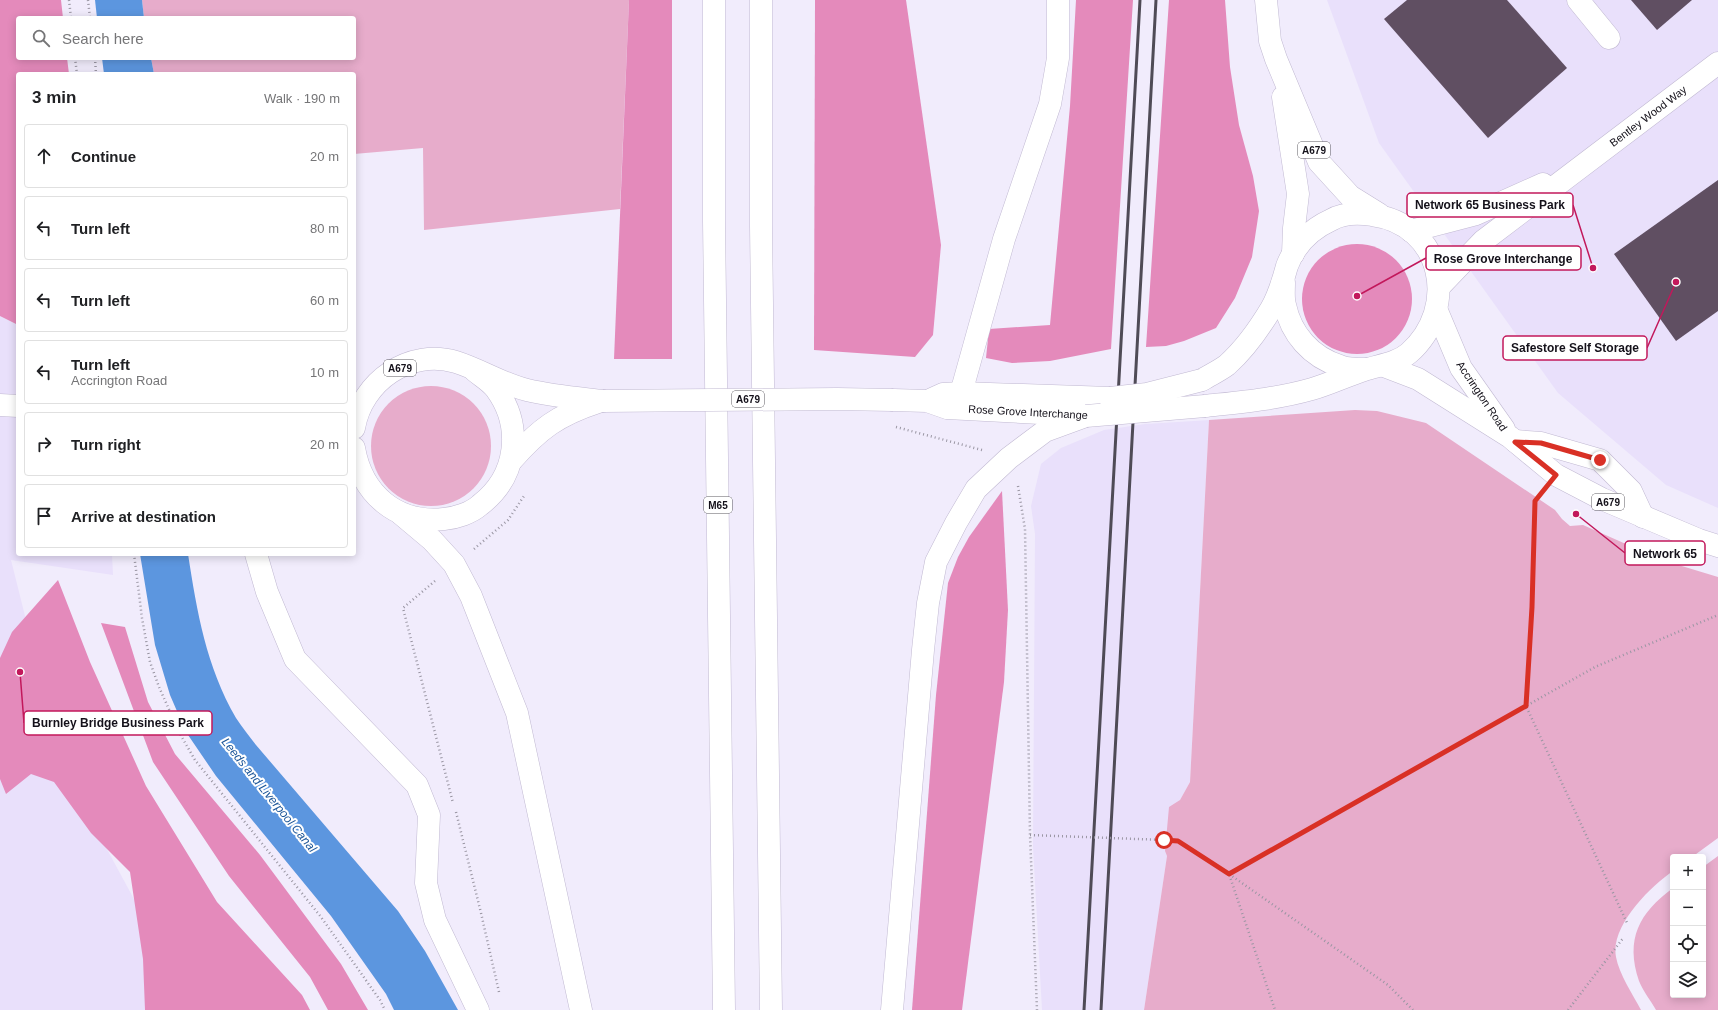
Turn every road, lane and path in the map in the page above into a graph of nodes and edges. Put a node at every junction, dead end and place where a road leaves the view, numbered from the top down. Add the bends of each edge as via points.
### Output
1 (69, 0) edge
2 (88, 0) edge
3 (714, 0) edge
4 (761, 0) edge
5 (1058, 0) edge
6 (1266, 0) edge
7 (1578, 0) edge
8 (71, 16) edge
9 (90, 16) edge
10 (1609, 38) dead end
11 (1276, 59) junction
12 (75, 60) edge
13 (95, 60) edge
14 (1718, 64) edge
15 (77, 72) edge
16 (96, 72) edge
17 (1577, 168) junction
18 (1384, 216) junction
19 (1412, 231) junction
20 (1293, 254) junction
21 (1284, 280) junction
22 (1440, 287) junction
23 (1437, 311) junction
24 (1375, 368) junction
25 (475, 371) junction
26 (603, 400) junction
27 (960, 400) junction
28 (0, 405) edge
29 (16, 406) edge
30 (358, 407) edge
31 (1086, 416) junction
32 (356, 418) edge
33 (890, 425) dead end
34 (1512, 439) junction
35 (1009, 458) junction
36 (356, 459) edge
37 (511, 461) junction
38 (1556, 475) junction
39 (360, 479) edge
40 (1021, 482) dead end
41 (401, 514) junction
42 (1643, 517) junction
43 (1718, 546) edge
44 (134, 556) edge
45 (257, 556) edge
46 (440, 577) dead end
47 (403, 608) dead end
48 (1718, 615) edge
49 (1526, 706) junction
50 (1030, 835) junction
51 (1229, 874) junction
52 (1628, 925) dead end
53 (1624, 937) dead end
54 (385, 1010) edge
55 (478, 1010) edge
56 (581, 1010) edge
57 (724, 1010) edge
58 (770, 1010) edge
59 (892, 1010) edge
60 (1037, 1010) edge
61 (1275, 1010) edge
62 (1413, 1010) edge
63 (1568, 1010) edge

1 - 8 path
2 - 9 path
3 - 57 main road, M65 via 714,221
4 - 58 main road via 761,250
5 - 27 main road via 1058,58 1050,104 1004,239
6 - 11 main road, A679 via 1270,41
7 - 10 main road
11 - 18 main road, A679 via 1319,162 1350,196
11 - 20 main road, A679 via 1298,194
12 - 15 path
13 - 16 path
14 - 17 main road, Bentley Wood Way
17 - 19 main road, Bentley Wood Way via 1476,214
17 - 22 main road, Bentley Wood Way via 1483,241
18 - 19 main road, Rose Grove Interchange / A679
18 - 20 main road, Rose Grove Interchange / A679 via 1358,213 1332,219 1309,233
19 - 22 main road, Rose Grove Interchange / A679 via 1426,247 1435,266
20 - 21 main road, Rose Grove Interchange / A679
21 - 24 main road, Rose Grove Interchange / A679 via 1284,304 1292,327 1305,346 1325,360 1341,367
21 - 27 main road, Rose Grove Interchange / A679, bridge via 1272,307 1243,349 1226,366 1202,380 1147,394 1110,398
22 - 23 main road, Rose Grove Interchange / A679
23 - 24 main road, Rose Grove Interchange / A679 via 1426,335 1408,354
23 - 34 main road, Accrington Road / A679 via 1461,368
24 - 31 main road, Rose Grove Interchange / A679, bridge via 1311,389 1258,400
24 - 34 main road, Accrington Road / A679 via 1418,379
25 - 26 main road, Rose Grove Interchange / A679 via 504,384 527,390
25 - 30 main road, Rose Grove Interchange / A679 via 456,362 435,359 415,361 391,371 379,380
25 - 37 main road, Rose Grove Interchange / A679 via 495,388 508,410 514,435
26 - 27 main road, Rose Grove Interchange / A679, bridge via 927,401 943,394
26 - 37 main road, Rose Grove Interchange / A679 via 556,419 531,439
27 - 31 main road, Rose Grove Interchange / A679
28 - 29 main road
30 - 32 main road, Rose Grove Interchange / A679
31 - 35 main road via 1045,431
33 - 35 path
34 - 38 main road, Accrington Road / A679
34 - 42 main road via 1541,443 1600,460 1631,491
35 - 59 main road via 976,489 936,562 928,603
36 - 39 main road, Rose Grove Interchange / A679
37 - 41 main road, Rose Grove Interchange / A679 via 499,486 474,509 455,518 428,520
38 - 42 main road, Accrington Road / A679
38 - 49 path via 1535,501
39 - 41 main road, Rose Grove Interchange / A679 via 382,502
40 - 50 path via 1017,488 1025,529
41 - 56 main road via 432,540 454,564 471,596 516,712
42 - 43 main road, Accrington Road / A679
44 - 54 path via 150,662 180,734 216,788 321,917
45 - 55 main road via 267,592 295,659 417,785 429,815 426,883 435,920
46 - 47 path
48 - 49 path via 1595,667
49 - 51 path
49 - 52 path
50 - 51 path, bridge via 1178,841
50 - 60 path
51 - 61 path
51 - 62 path via 1388,985
53 - 63 path

